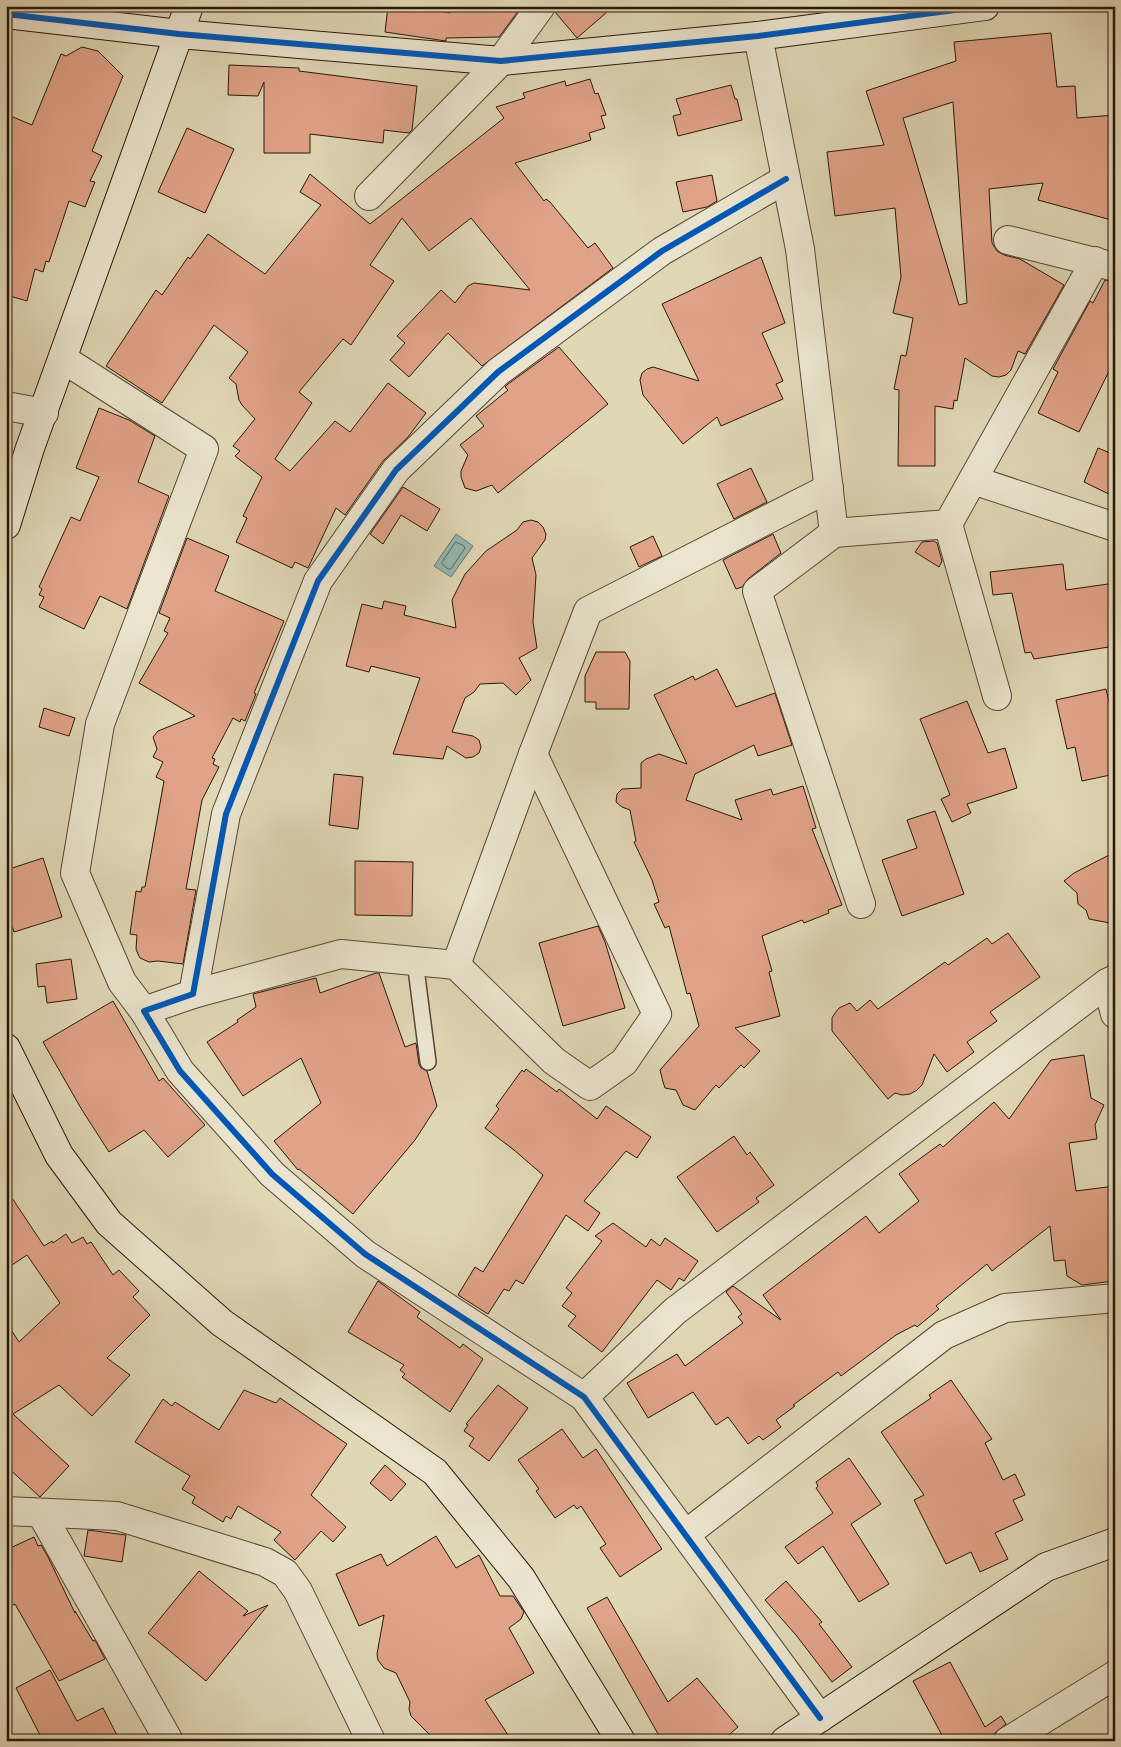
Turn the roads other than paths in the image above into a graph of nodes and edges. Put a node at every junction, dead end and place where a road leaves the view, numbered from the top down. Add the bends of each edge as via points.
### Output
1 (189, 6) edge
2 (542, 6) edge
3 (985, 6) edge
4 (6, 14) edge
5 (179, 34) junction
6 (758, 36) junction
7 (501, 61) junction
8 (786, 179) junction
9 (369, 196) dead end
10 (1008, 240) dead end
11 (1105, 264) edge
12 (63, 359) junction
13 (6, 406) edge
14 (44, 413) junction
15 (973, 480) junction
16 (829, 488) junction
17 (948, 524) junction
18 (6, 525) edge
19 (1115, 526) edge
20 (834, 533) junction
21 (997, 696) dead end
22 (533, 754) junction
23 (861, 904) dead end
24 (416, 961) junction
25 (456, 964) junction
26 (1111, 981) edge
27 (193, 994) junction
28 (144, 1011) junction
29 (1115, 1014) edge
30 (6, 1048) edge
31 (428, 1062) dead end
32 (1115, 1298) edge
33 (584, 1396) junction
34 (6, 1511) edge
35 (41, 1512) junction
36 (686, 1534) junction
37 (1115, 1542) edge
38 (1115, 1675) edge
39 (820, 1718) junction
40 (366, 1739) edge
41 (169, 1741) edge
42 (622, 1741) edge
43 (785, 1741) edge
44 (1008, 1741) edge

1 - 5 street
2 - 7 street
3 - 6 street
4 - 5 street
5 - 7 street
5 - 12 street
6 - 7 street
6 - 8 street
7 - 9 street
8 - 16 street via 800,250
8 - 27 street via 662,251 498,372 396,470 318,581 226,814
10 - 11 street
11 - 15 street
12 - 14 street
12 - 28 street via 204,449 100,724 75,873 122,982
13 - 14 street
14 - 18 street
15 - 17 street
15 - 19 street
16 - 20 street
16 - 22 street via 588,611
17 - 20 street
17 - 21 street
20 - 23 street via 757,591
22 - 25 street
22 - 25 street via 657,1014 624,1062 590,1086 554,1061
24 - 25 street
24 - 27 street via 341,954
24 - 31 lane
26 - 29 street
26 - 33 street via 675,1311
27 - 28 street
28 - 33 street via 180,1070 272,1174 365,1254
30 - 42 street via 58,1156 109,1223 222,1323 435,1472 521,1578
32 - 36 street via 1005,1308 944,1335
33 - 36 street
34 - 35 street
35 - 40 street via 118,1516 264,1562 285,1573 298,1591
35 - 41 street
36 - 39 street
37 - 39 street via 1046,1567
38 - 44 street
39 - 43 street

